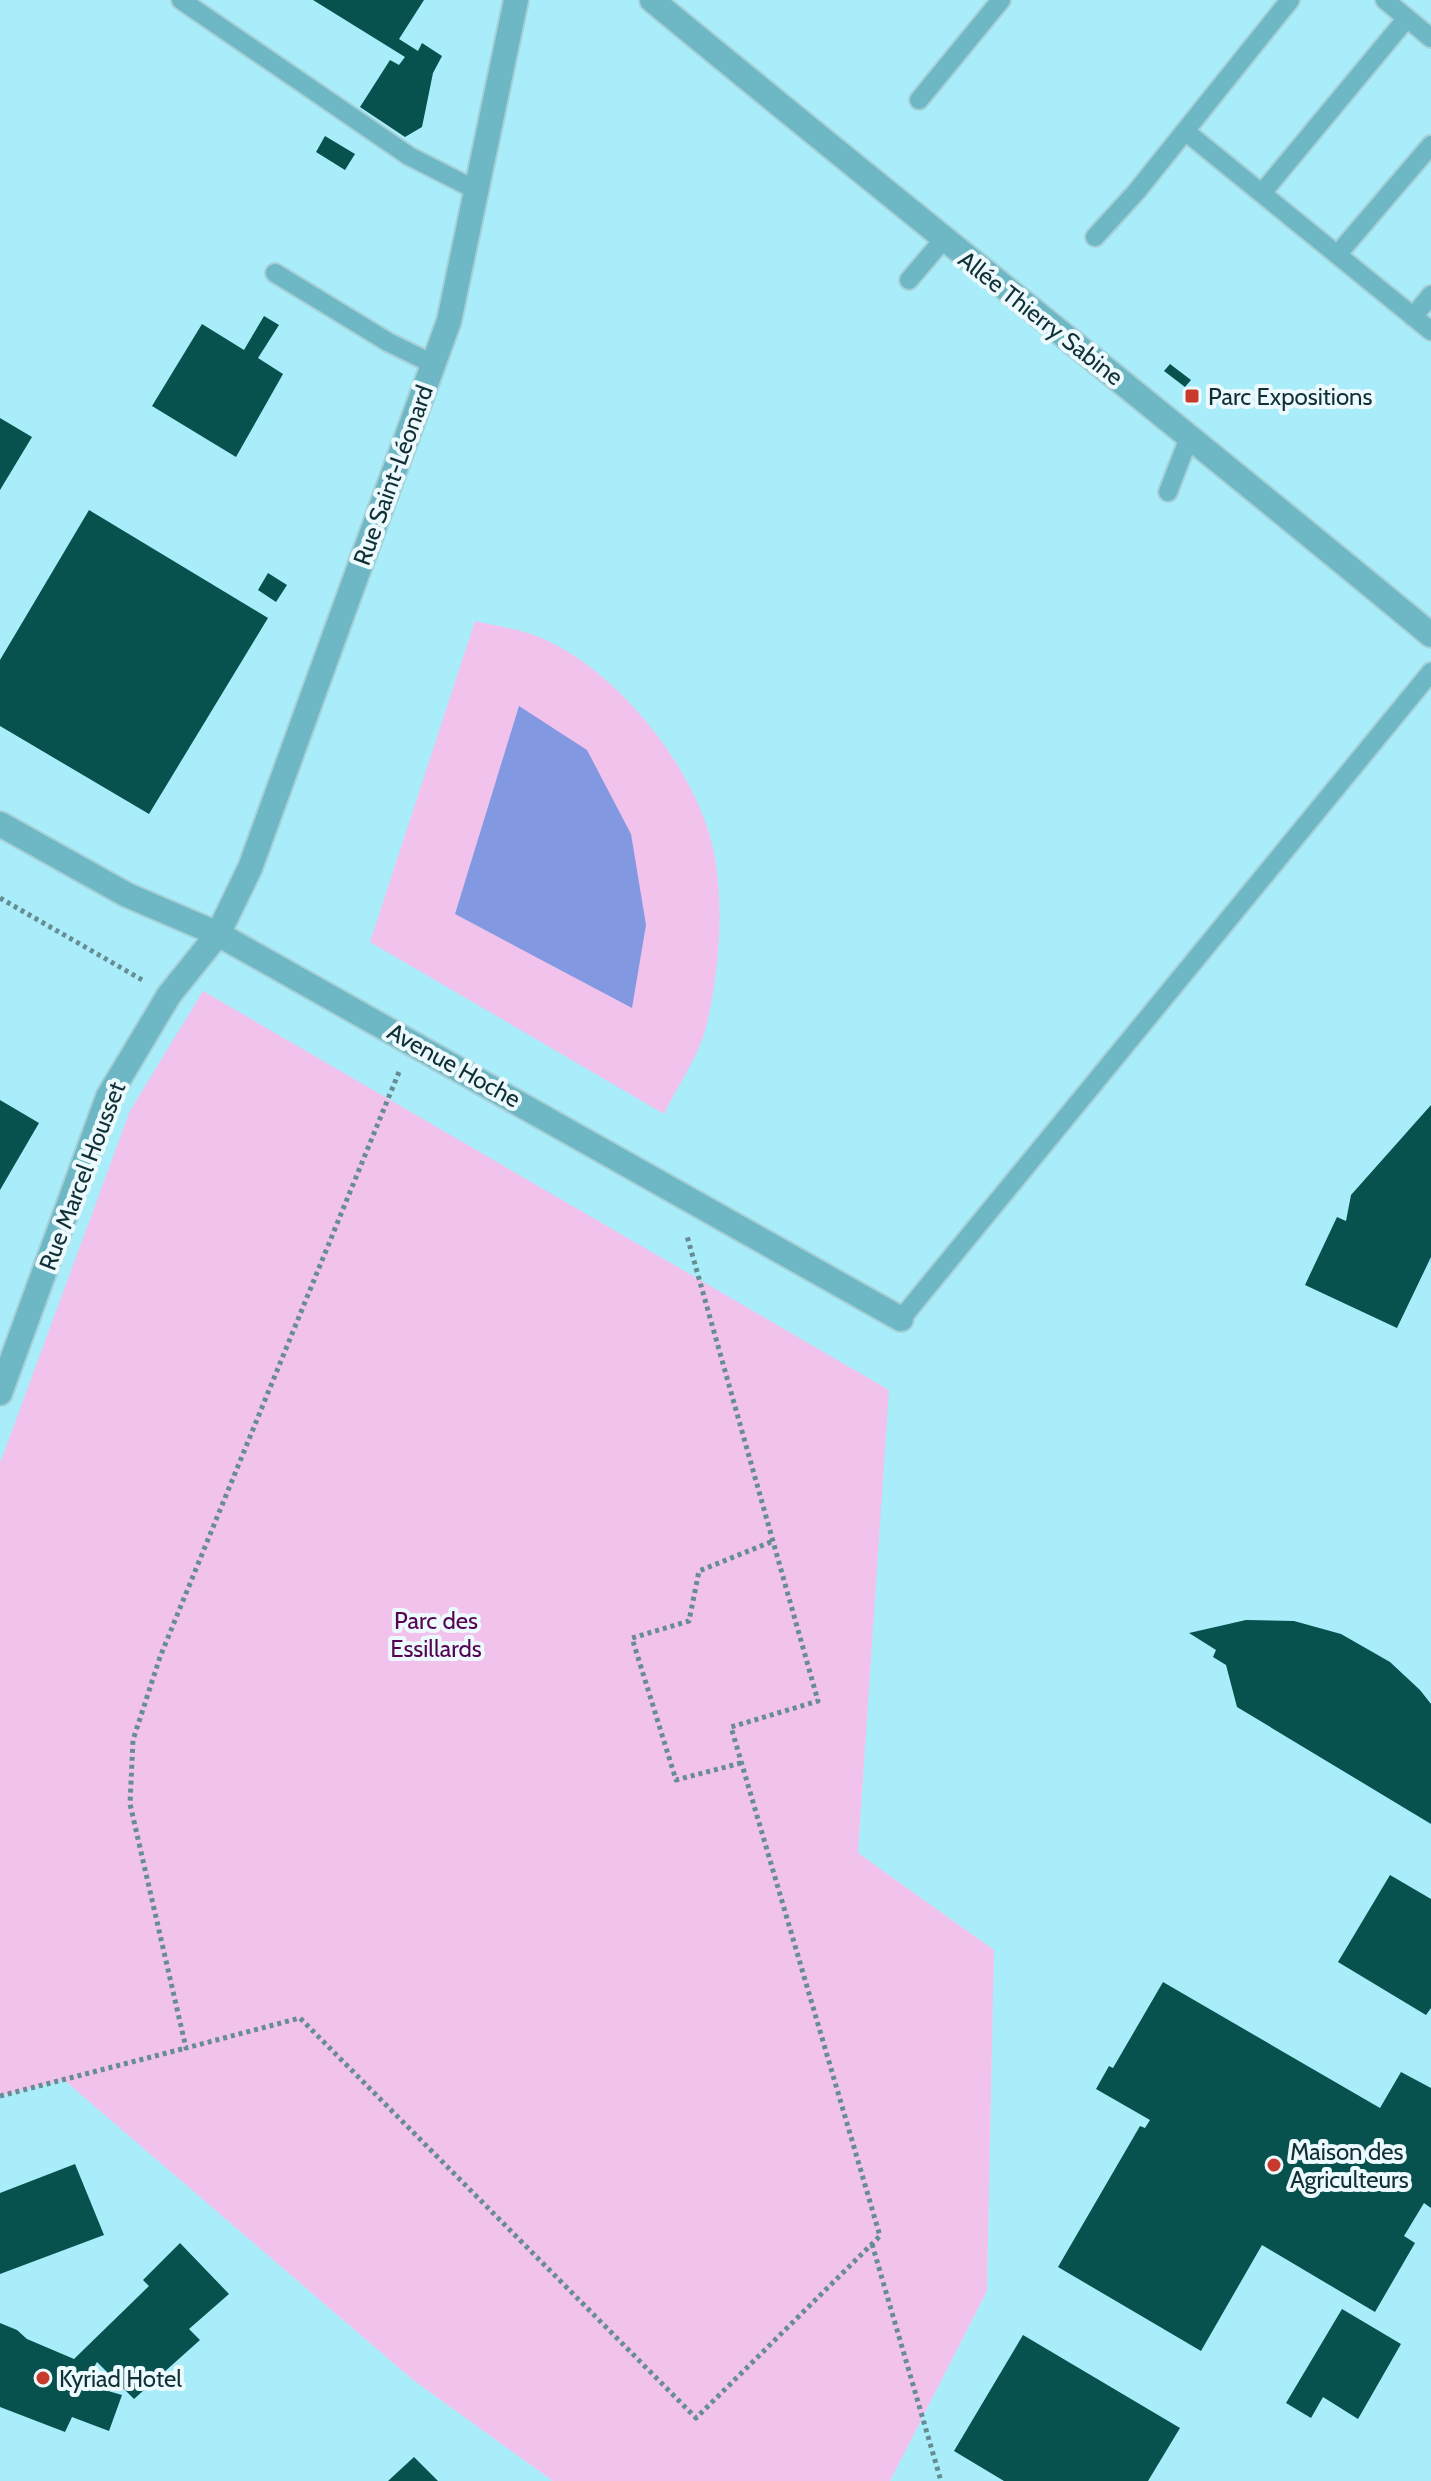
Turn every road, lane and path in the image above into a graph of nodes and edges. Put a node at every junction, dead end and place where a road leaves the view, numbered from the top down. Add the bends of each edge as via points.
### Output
1 (181, 0) edge
2 (516, 0) edge
3 (652, 0) edge
4 (1001, 0) edge
5 (1290, 0) edge
6 (1385, 0) edge
7 (1407, 18) junction
8 (1431, 38) edge
9 (919, 100) dead end
10 (1185, 131) junction
11 (1431, 145) edge
12 (476, 190) junction
13 (1262, 193) junction
14 (1095, 237) dead end
15 (943, 240) junction
16 (1337, 255) junction
17 (275, 273) dead end
18 (909, 280) dead end
19 (1431, 295) edge
20 (1413, 317) junction
21 (1431, 331) edge
22 (433, 364) junction
23 (1190, 435) junction
24 (1168, 492) dead end
25 (1431, 635) edge
26 (1431, 672) edge
27 (0, 824) edge
28 (0, 898) edge
29 (218, 934) junction
30 (169, 995) junction
31 (411, 1041) junction
32 (675, 1191) junction
33 (901, 1319) joint
34 (0, 1393) edge
35 (773, 1541) junction
36 (742, 1763) junction
37 (186, 2048) junction
38 (0, 2096) edge
39 (872, 2244) junction
40 (941, 2481) edge

1 - 12 lane via 409,156
2 - 12 street, Rue Saint-Léonard
3 - 15 street, Allée Thierry Sabine
4 - 9 lane
5 - 10 lane
6 - 7 lane
7 - 8 lane
7 - 13 lane
10 - 13 lane
10 - 14 lane
11 - 16 lane
12 - 22 street, Rue Saint-Léonard via 449,321
13 - 16 lane
15 - 18 lane
15 - 23 street, Allée Thierry Sabine
16 - 20 lane
17 - 22 lane
19 - 20 lane
20 - 21 lane
22 - 29 street, Rue Saint-Léonard via 250,868
23 - 24 lane
23 - 25 street, Allée Thierry Sabine
26 - 33 lane
27 - 29 street, Avenue Hoche via 127,895
28 - 30 path
29 - 30 street, Rue Marcel Housset
29 - 31 street, Avenue Hoche
30 - 34 street, Rue Marcel Housset via 108,1097
31 - 32 street, Avenue Hoche
31 - 37 path via 160,1657 133,1740 130,1804
32 - 33 street, Avenue Hoche
32 - 35 path
35 - 36 path via 818,1701 731,1727
35 - 36 path via 699,1571 689,1621 632,1638 676,1780
36 - 39 path via 880,2236
37 - 38 path
37 - 39 path via 300,2018 696,2418
39 - 40 path

